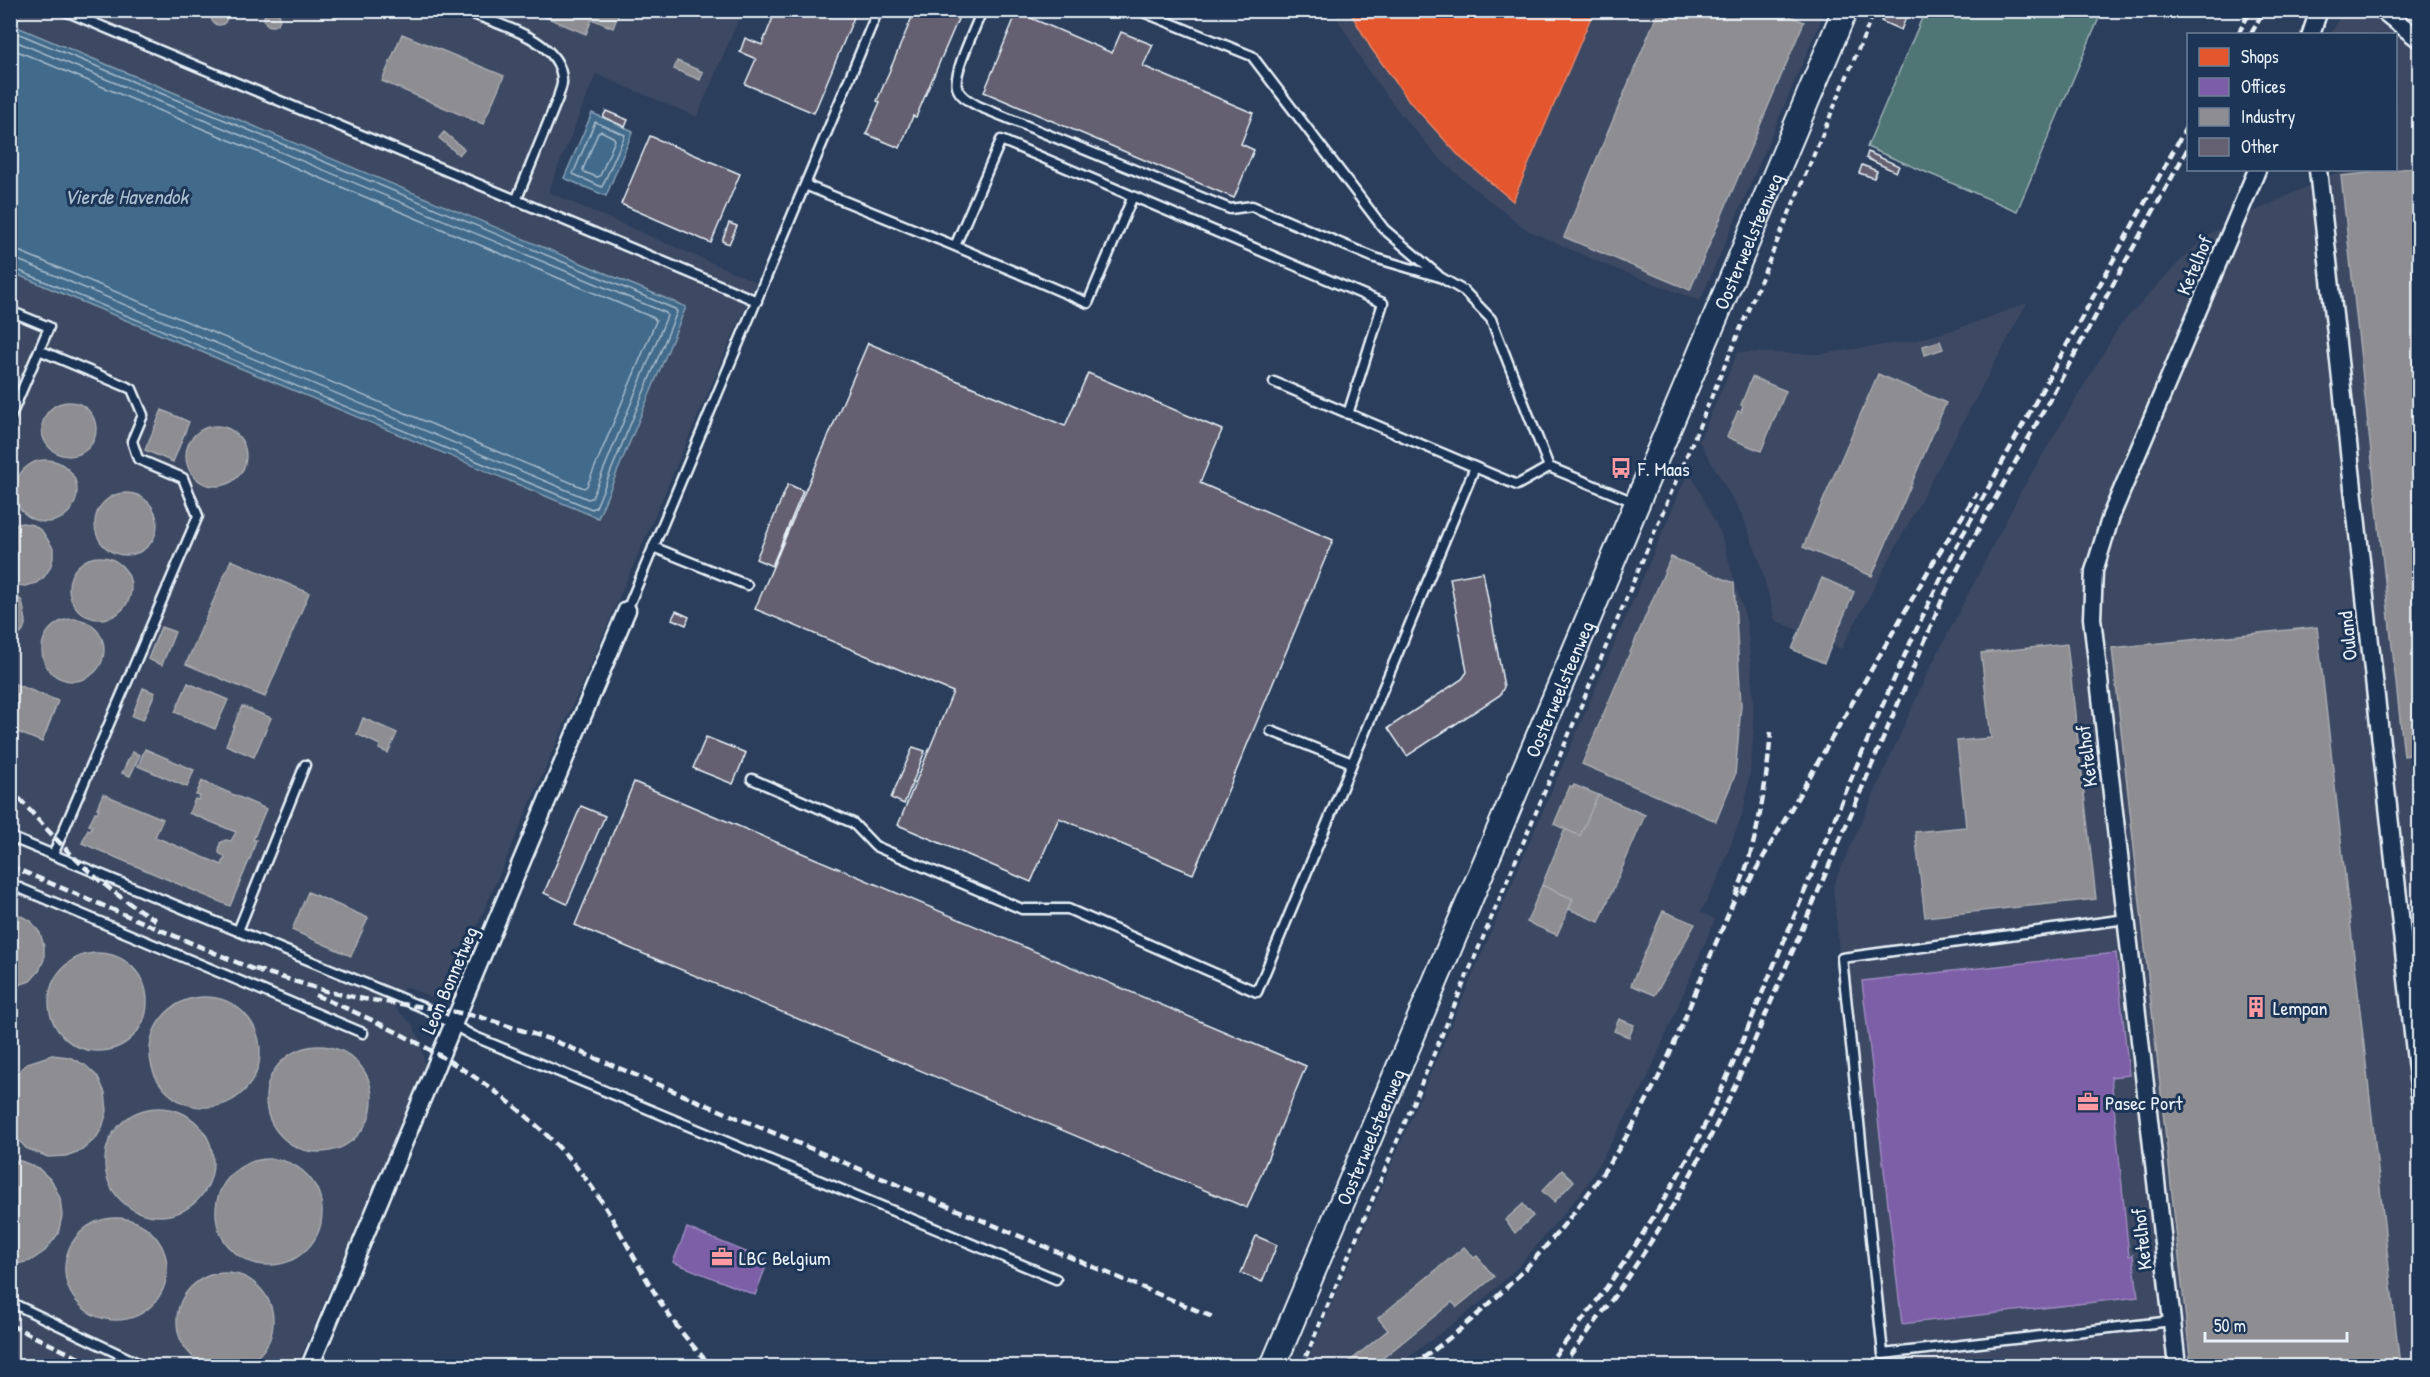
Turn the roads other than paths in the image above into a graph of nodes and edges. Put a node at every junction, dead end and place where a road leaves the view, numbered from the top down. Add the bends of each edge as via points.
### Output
1 (63, 10) edge
2 (463, 10) edge
3 (878, 10) edge
4 (982, 10) edge
5 (1138, 10) edge
6 (1845, 10) edge
7 (2319, 10) edge
8 (2382, 10) edge
9 (474, 13) edge
10 (2311, 33) edge
11 (2420, 40) edge
12 (2258, 171) edge
13 (2318, 171) edge
14 (805, 185) junction
15 (1133, 196) junction
16 (516, 201) junction
17 (955, 246) junction
18 (1440, 277) junction
19 (757, 301) junction
20 (10, 311) edge
21 (39, 350) junction
22 (1274, 382) dead end
23 (1348, 414) junction
24 (10, 418) edge
25 (1549, 467) junction
26 (1474, 468) junction
27 (1637, 504) junction
28 (653, 547) junction
29 (747, 585) dead end
30 (627, 610) joint
31 (1271, 730) dead end
32 (1352, 763) junction
33 (305, 765) dead end
34 (752, 779) dead end
35 (10, 837) edge
36 (53, 855) junction
37 (10, 884) edge
38 (2126, 919) junction
39 (238, 931) junction
40 (454, 1024) junction
41 (363, 1032) dead end
42 (2420, 1097) edge
43 (1056, 1279) dead end
44 (10, 1302) edge
45 (2172, 1321) junction
46 (136, 1362) dead end
47 (310, 1366) edge
48 (1273, 1366) edge
49 (2177, 1366) edge

1 - 16 lane
2 - 9 lane
3 - 14 lane
4 - 18 lane via 959,71 957,87 963,97 978,106 1230,209 1252,206 1375,258
5 - 18 lane via 1252,56 1384,229
6 - 27 main road, Oosterweelsteenweg
7 - 10 street
8 - 11 street
9 - 16 lane via 549,50 563,81
12 - 38 street, Ketelhof via 2111,516 2094,571 2092,618
13 - 42 street, Ouland
14 - 17 lane
14 - 19 lane
15 - 17 lane via 1001,140
15 - 17 lane via 1088,303
15 - 23 lane via 1383,303
16 - 19 lane
18 - 25 lane via 1464,291 1491,319
19 - 28 lane
20 - 21 lane via 49,327
21 - 24 lane
21 - 36 lane via 132,389 143,415 132,441 138,459 183,478 198,516
22 - 23 lane
23 - 26 lane
25 - 26 lane via 1517,485
25 - 27 lane
26 - 32 lane
27 - 48 main road, Oosterweelsteenweg
28 - 29 lane
28 - 30 lane
30 - 40 street, Leon Bonnetweg
31 - 32 lane
32 - 34 lane via 1257,992 1068,909 1022,909 875,846 853,822
33 - 39 lane
35 - 36 lane
36 - 39 lane
37 - 41 lane
38 - 45 street, Ketelhof
38 - 45 lane via 1842,958 1883,1354
39 - 40 lane
40 - 43 lane via 484,1041
40 - 47 street, Leon Bonnetweg
44 - 46 lane
45 - 49 street, Ketelhof

